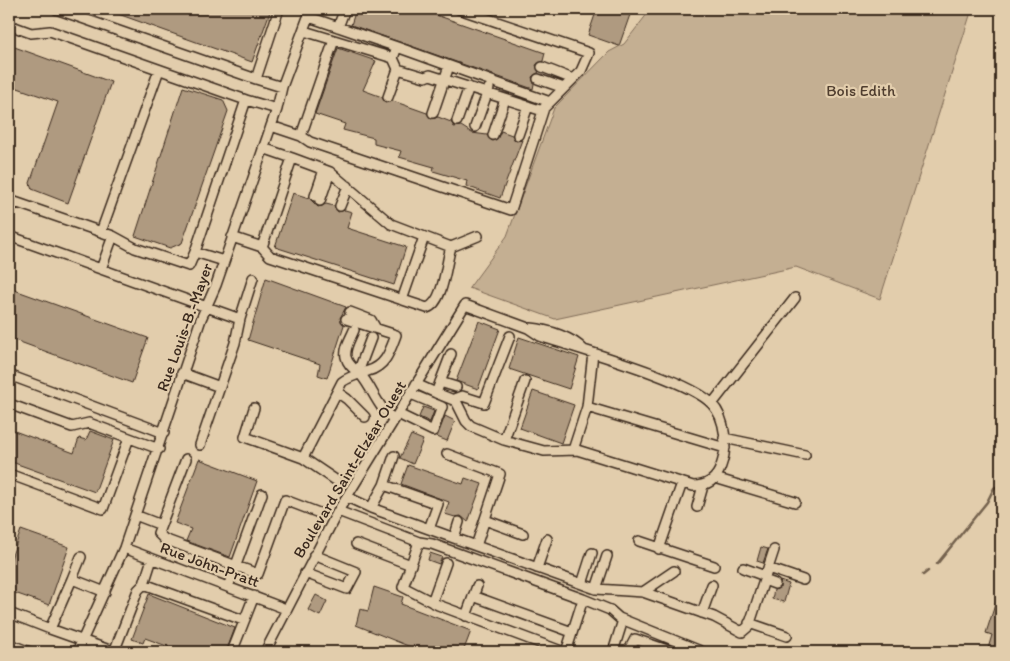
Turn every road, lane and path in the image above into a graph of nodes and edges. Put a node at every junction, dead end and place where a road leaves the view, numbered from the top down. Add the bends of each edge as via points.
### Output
1 (56, 9) edge
2 (279, 9) edge
3 (345, 9) edge
4 (459, 9) edge
5 (310, 13) edge
6 (9, 25) edge
7 (338, 27) junction
8 (304, 30) junction
9 (334, 40) junction
10 (397, 47) junction
11 (393, 58) junction
12 (449, 66) junction
13 (542, 67) dead end
14 (398, 68) junction
15 (159, 70) junction
16 (256, 79) junction
17 (444, 79) junction
18 (538, 79) dead end
19 (573, 79) junction
20 (492, 81) junction
21 (282, 87) junction
22 (468, 87) junction
23 (564, 88) junction
24 (487, 93) junction
25 (388, 97) dead end
26 (505, 99) junction
27 (246, 100) junction
28 (550, 102) junction
29 (528, 106) junction
30 (277, 110) junction
31 (543, 111) junction
32 (433, 113) dead end
33 (457, 121) dead end
34 (271, 126) junction
35 (475, 127) dead end
36 (493, 135) dead end
37 (301, 136) junction
38 (518, 136) dead end
39 (263, 148) junction
40 (292, 158) junction
41 (327, 171) junction
42 (348, 186) junction
43 (317, 198) dead end
44 (11, 200) edge
45 (340, 206) dead end
46 (9, 214) edge
47 (101, 232) junction
48 (9, 236) edge
49 (112, 236) junction
50 (232, 236) junction
51 (478, 236) dead end
52 (424, 237) junction
53 (451, 246) junction
54 (262, 247) junction
55 (195, 252) junction
56 (224, 261) junction
57 (100, 269) junction
58 (253, 278) dead end
59 (795, 298) dead end
60 (402, 300) junction
61 (206, 307) junction
62 (348, 316) dead end
63 (240, 319) junction
64 (354, 330) dead end
65 (510, 336) dead end
66 (371, 338) dead end
67 (589, 352) junction
68 (452, 354) dead end
69 (182, 373) junction
70 (360, 374) junction
71 (9, 375) edge
72 (525, 381) dead end
73 (440, 382) junction
74 (416, 384) junction
75 (220, 387) junction
76 (456, 387) dead end
77 (337, 392) junction
78 (436, 393) junction
79 (410, 394) junction
80 (454, 399) junction
81 (9, 404) edge
82 (712, 404) junction
83 (587, 407) junction
84 (254, 408) dead end
85 (365, 417) dead end
86 (396, 417) junction
87 (164, 433) junction
88 (129, 438) junction
89 (724, 438) junction
90 (504, 440) junction
91 (200, 445) dead end
92 (724, 448) junction
93 (159, 449) junction
94 (573, 450) junction
95 (447, 454) dead end
96 (805, 455) dead end
97 (394, 456) dead end
98 (186, 458) dead end
99 (303, 458) junction
100 (9, 474) edge
101 (714, 478) junction
102 (338, 480) dead end
103 (682, 483) junction
104 (384, 485) junction
105 (703, 486) junction
106 (262, 494) dead end
107 (347, 497) junction
108 (794, 502) dead end
109 (696, 507) dead end
110 (371, 508) junction
111 (338, 511) junction
112 (319, 513) dead end
113 (135, 515) junction
114 (485, 520) junction
115 (460, 522) dead end
116 (162, 525) junction
117 (429, 529) junction
118 (523, 534) dead end
119 (454, 538) junction
120 (547, 539) dead end
121 (639, 541) dead end
122 (419, 542) junction
123 (356, 544) dead end
124 (476, 546) junction
125 (124, 548) junction
126 (659, 549) junction
127 (774, 550) dead end
128 (592, 553) dead end
129 (314, 555) junction
130 (607, 556) dead end
131 (81, 557) dead end
132 (152, 559) junction
133 (446, 562) dead end
134 (411, 565) junction
135 (236, 566) junction
136 (714, 566) dead end
137 (536, 568) junction
138 (743, 568) dead end
139 (674, 571) dead end
140 (305, 573) junction
141 (766, 574) junction
142 (72, 579) junction
143 (803, 580) dead end
144 (144, 584) junction
145 (582, 584) junction
146 (775, 584) dead end
147 (712, 585) dead end
148 (477, 586) dead end
149 (228, 587) junction
150 (761, 589) junction
151 (596, 590) junction
152 (105, 592) junction
153 (643, 592) junction
154 (770, 592) dead end
155 (254, 596) junction
156 (473, 596) junction
157 (583, 599) junction
158 (432, 602) junction
159 (286, 609) junction
160 (9, 613) edge
161 (702, 613) junction
162 (466, 616) junction
163 (244, 620) junction
164 (624, 620) junction
165 (749, 623) junction
166 (639, 626) junction
167 (50, 629) junction
168 (572, 632) junction
169 (787, 636) dead end
170 (635, 639) junction
171 (671, 639) junction
172 (82, 640) junction
173 (537, 642) junction
174 (9, 644) edge
175 (31, 652) edge
176 (77, 652) edge
177 (115, 652) edge
178 (232, 652) edge
179 (265, 652) edge
180 (534, 652) edge
181 (565, 652) edge
182 (604, 652) edge
183 (613, 652) edge
184 (628, 652) edge
185 (668, 652) edge
186 (704, 652) edge

1 - 16 street
2 - 16 street
3 - 7 street
4 - 19 street via 589,53 581,71
5 - 7 street
5 - 8 street, Rue Louis-B.-Mayer
6 - 15 street via 31,33 50,31
7 - 10 street
8 - 9 street
8 - 21 street, Rue Louis-B.-Mayer
9 - 11 street
9 - 37 street
10 - 11 street
10 - 12 street
11 - 14 street
12 - 17 street
12 - 20 street
13 - 19 street
14 - 17 street
14 - 25 street
15 - 27 street
15 - 47 street
16 - 21 street
17 - 22 street
17 - 32 street
18 - 23 street
19 - 23 street
20 - 24 street
20 - 28 street
21 - 30 street, Rue Louis-B.-Mayer
22 - 24 street
22 - 33 street
23 - 28 street
24 - 26 street
24 - 35 street
26 - 29 street
26 - 36 street
27 - 30 street
27 - 55 street
28 - 31 street
29 - 31 street
29 - 38 street
30 - 34 street, Rue Louis-B.-Mayer
31 - 37 street via 511,210 310,142
34 - 37 street
34 - 39 street, Rue Louis-B.-Mayer
39 - 40 street
39 - 50 street, Rue Louis-B.-Mayer
40 - 41 street
40 - 54 street
41 - 42 street
41 - 43 street
42 - 45 street
42 - 52 street via 391,224
44 - 46 street
44 - 47 street
47 - 49 street
48 - 57 street
49 - 55 street via 135,248 189,266
49 - 57 street
50 - 54 street
50 - 56 street, Rue Louis-B.-Mayer
51 - 53 street
52 - 53 street
52 - 60 street
53 - 60 street via 444,279 431,306
54 - 60 street via 270,256
55 - 56 street
56 - 61 street, Rue Louis-B.-Mayer
57 - 61 street
58 - 63 street
59 - 82 street
61 - 63 street
61 - 69 street, Rue Louis-B.-Mayer
62 - 70 street via 366,326 396,335 385,360 378,367
63 - 75 street
64 - 70 street via 346,355 353,370
65 - 80 street via 484,403 462,396
66 - 70 street
67 - 74 street, Boulevard Saint-Elzéar Ouest via 465,305
67 - 82 street via 681,386 702,395
67 - 83 street
68 - 73 street
69 - 75 street
69 - 87 street, Rue Louis-B.-Mayer
70 - 77 street via 349,376
70 - 86 street via 381,407
71 - 87 street
72 - 90 street
73 - 76 street
73 - 78 street
74 - 78 street
74 - 79 street, Boulevard Saint-Elzéar Ouest
75 - 91 street
77 - 85 street
77 - 99 street
78 - 80 street
79 - 86 street, Boulevard Saint-Elzéar Ouest
79 - 86 street via 442,408 433,430
80 - 90 street via 471,426
81 - 88 street via 72,427 89,424
82 - 89 street via 720,415
83 - 92 street
83 - 94 street
84 - 99 street via 244,437
86 - 107 street, Boulevard Saint-Elzéar Ouest
87 - 93 street, Rue Louis-B.-Mayer
88 - 93 street
88 - 100 street via 103,509
89 - 92 street
89 - 96 street
90 - 94 street via 544,452
92 - 101 street via 721,466
93 - 113 street, Rue Louis-B.-Mayer
94 - 103 street
95 - 114 street via 500,474
97 - 104 street
98 - 116 street
99 - 102 street
101 - 105 street
101 - 108 street
103 - 105 street
103 - 126 street
104 - 110 street
104 - 117 street via 438,504
105 - 109 street
106 - 135 street
107 - 110 street
107 - 111 street, Boulevard Saint-Elzéar Ouest
110 - 117 street
111 - 122 street
111 - 129 street, Boulevard Saint-Elzéar Ouest
112 - 135 street via 285,500 258,574
113 - 116 street
113 - 125 street, Rue Louis-B.-Mayer
114 - 118 street
114 - 124 street
115 - 119 street
116 - 135 street via 158,534 164,539
117 - 119 street
119 - 124 street
120 - 137 street
121 - 126 street
122 - 134 street
122 - 157 street
123 - 134 street
124 - 137 street
125 - 132 street, Rue John-Pratt
125 - 152 street, Rue Louis-B.-Mayer
126 - 136 street
127 - 141 street
128 - 145 street
129 - 140 street, Boulevard Saint-Elzéar Ouest
129 - 140 street via 356,572 352,583 347,589
130 - 151 street
131 - 142 street
132 - 144 street
132 - 149 street, Rue John-Pratt
133 - 158 street
134 - 158 street via 403,587
135 - 149 street
137 - 145 street
138 - 141 street
139 - 153 street
140 - 159 street, Boulevard Saint-Elzéar Ouest
141 - 143 street
141 - 146 street
141 - 150 street
142 - 152 street
142 - 167 street
144 - 163 street
144 - 177 street via 138,590
145 - 151 street
147 - 161 street
148 - 156 street
149 - 155 street, Rue John-Pratt
150 - 154 street
150 - 165 street
151 - 153 street
152 - 172 street, Rue Louis-B.-Mayer
153 - 161 street
155 - 159 street, Rue John-Pratt
155 - 163 street
156 - 162 street
156 - 168 street
157 - 164 street via 610,610
157 - 168 street
158 - 162 street
159 - 179 street, Boulevard Saint-Elzéar Ouest
160 - 167 street
161 - 165 street via 738,632 744,631
162 - 173 street
163 - 178 street
164 - 166 street
164 - 183 street
165 - 169 street
166 - 170 street
166 - 171 street
167 - 172 street
168 - 181 street
170 - 184 street
170 - 185 street
171 - 185 street
171 - 186 street
172 - 176 street, Rue Louis-B.-Mayer
172 - 177 street
173 - 180 street
173 - 181 street
174 - 175 street
182 - 183 street

